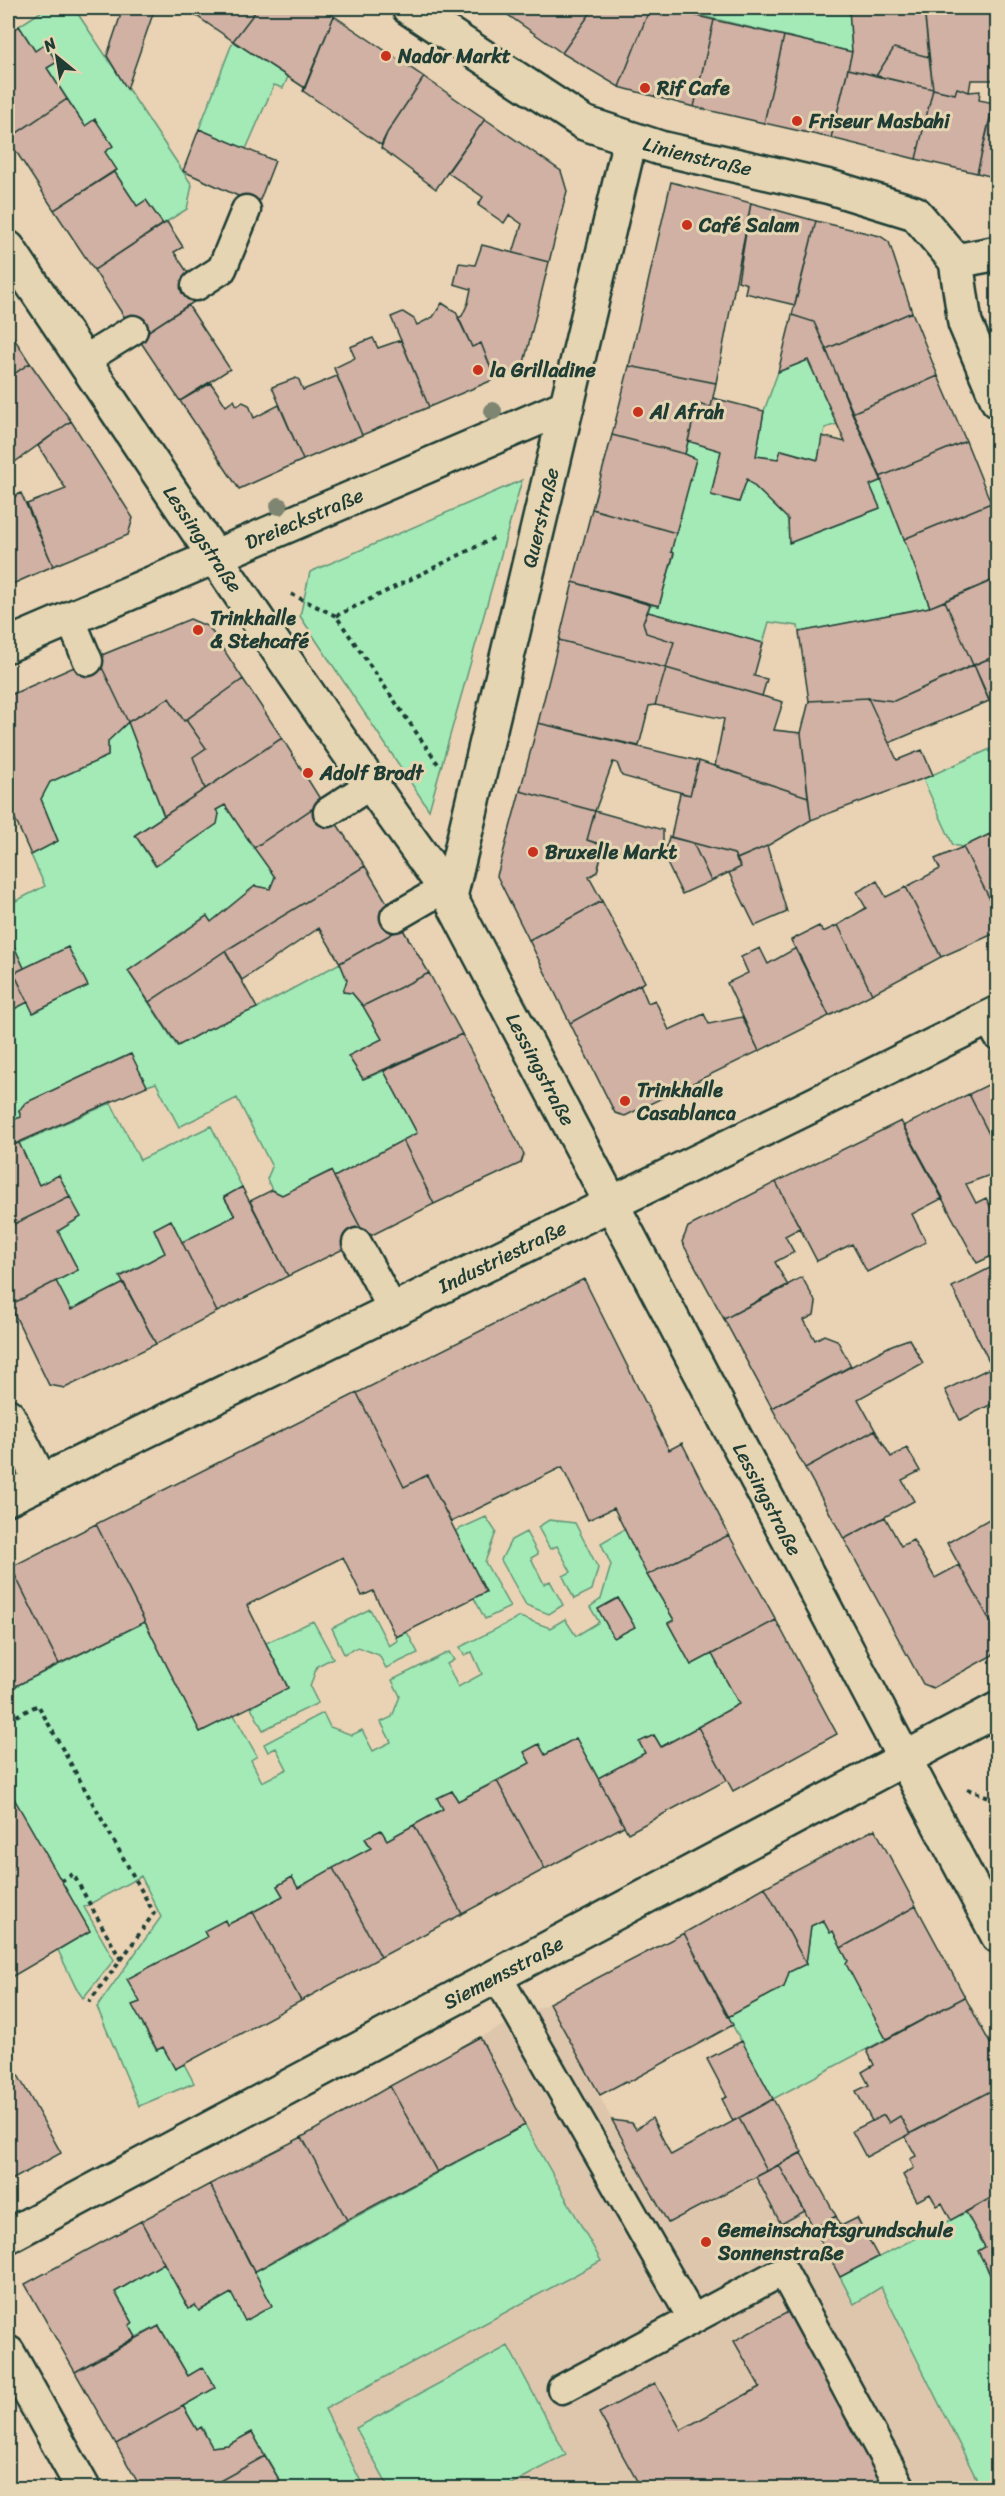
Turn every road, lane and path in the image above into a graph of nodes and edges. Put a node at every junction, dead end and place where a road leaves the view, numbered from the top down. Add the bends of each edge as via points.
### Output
1 (409, 8) edge
2 (630, 140) junction
3 (246, 210) dead end
4 (998, 253) edge
5 (956, 261) junction
6 (12, 264) edge
7 (196, 286) dead end
8 (133, 330) dead end
9 (83, 361) junction
10 (998, 400) edge
11 (567, 406) junction
12 (541, 515) junction
13 (215, 556) junction
14 (70, 618) junction
15 (8, 645) edge
16 (88, 661) dead end
17 (370, 785) junction
18 (471, 811) junction
19 (328, 812) dead end
20 (448, 892) junction
21 (395, 917) dead end
22 (994, 1022) edge
23 (610, 1204) junction
24 (357, 1243) dead end
25 (393, 1310) junction
26 (8, 1416) edge
27 (41, 1482) junction
28 (8, 1498) edge
29 (998, 1709) edge
30 (8, 1720) edge
31 (903, 1759) junction
32 (998, 1795) edge
33 (992, 1798) dead end
34 (61, 1881) dead end
35 (998, 1936) edge
36 (122, 1960) junction
37 (497, 1976) junction
38 (89, 2002) dead end
39 (8, 2236) edge
40 (693, 2318) junction
41 (8, 2353) edge
42 (562, 2389) dead end
43 (83, 2488) edge
44 (901, 2488) edge

1 - 2 street, Linienstraße via 584,123
2 - 5 street, Linienstraße via 830,186 915,213
2 - 11 street, Querstraße
3 - 7 lane via 222,269
4 - 5 street
5 - 10 street via 965,323
6 - 9 street, Lessingstraße
8 - 9 lane
9 - 13 street, Lessingstraße
11 - 12 street, Querstraße
11 - 13 street, Dreieckstraße
12 - 18 street, Querstraße
12 - 18 path via 336,616
13 - 14 street, Dreieckstraße
13 - 17 street, Lessingstraße
14 - 15 street, Dreieckstraße
14 - 16 lane
17 - 19 lane
17 - 20 street, Lessingstraße
18 - 20 street, Querstraße
20 - 21 lane
20 - 23 street, Lessingstraße
22 - 23 street, Industriestraße
23 - 25 street, Industriestraße
23 - 31 street, Lessingstraße
24 - 25 lane
25 - 27 street, Industriestraße
26 - 27 street
27 - 28 street, Industriestraße
29 - 31 street, Siemensstraße
30 - 36 path via 38,1705 154,1913
31 - 35 street, Lessingstraße
31 - 37 street, Siemensstraße
32 - 33 path
34 - 36 path via 73,1874
36 - 38 path
37 - 39 street, Siemensstraße
37 - 40 lane
40 - 42 lane
40 - 44 lane via 783,2271
41 - 43 street

